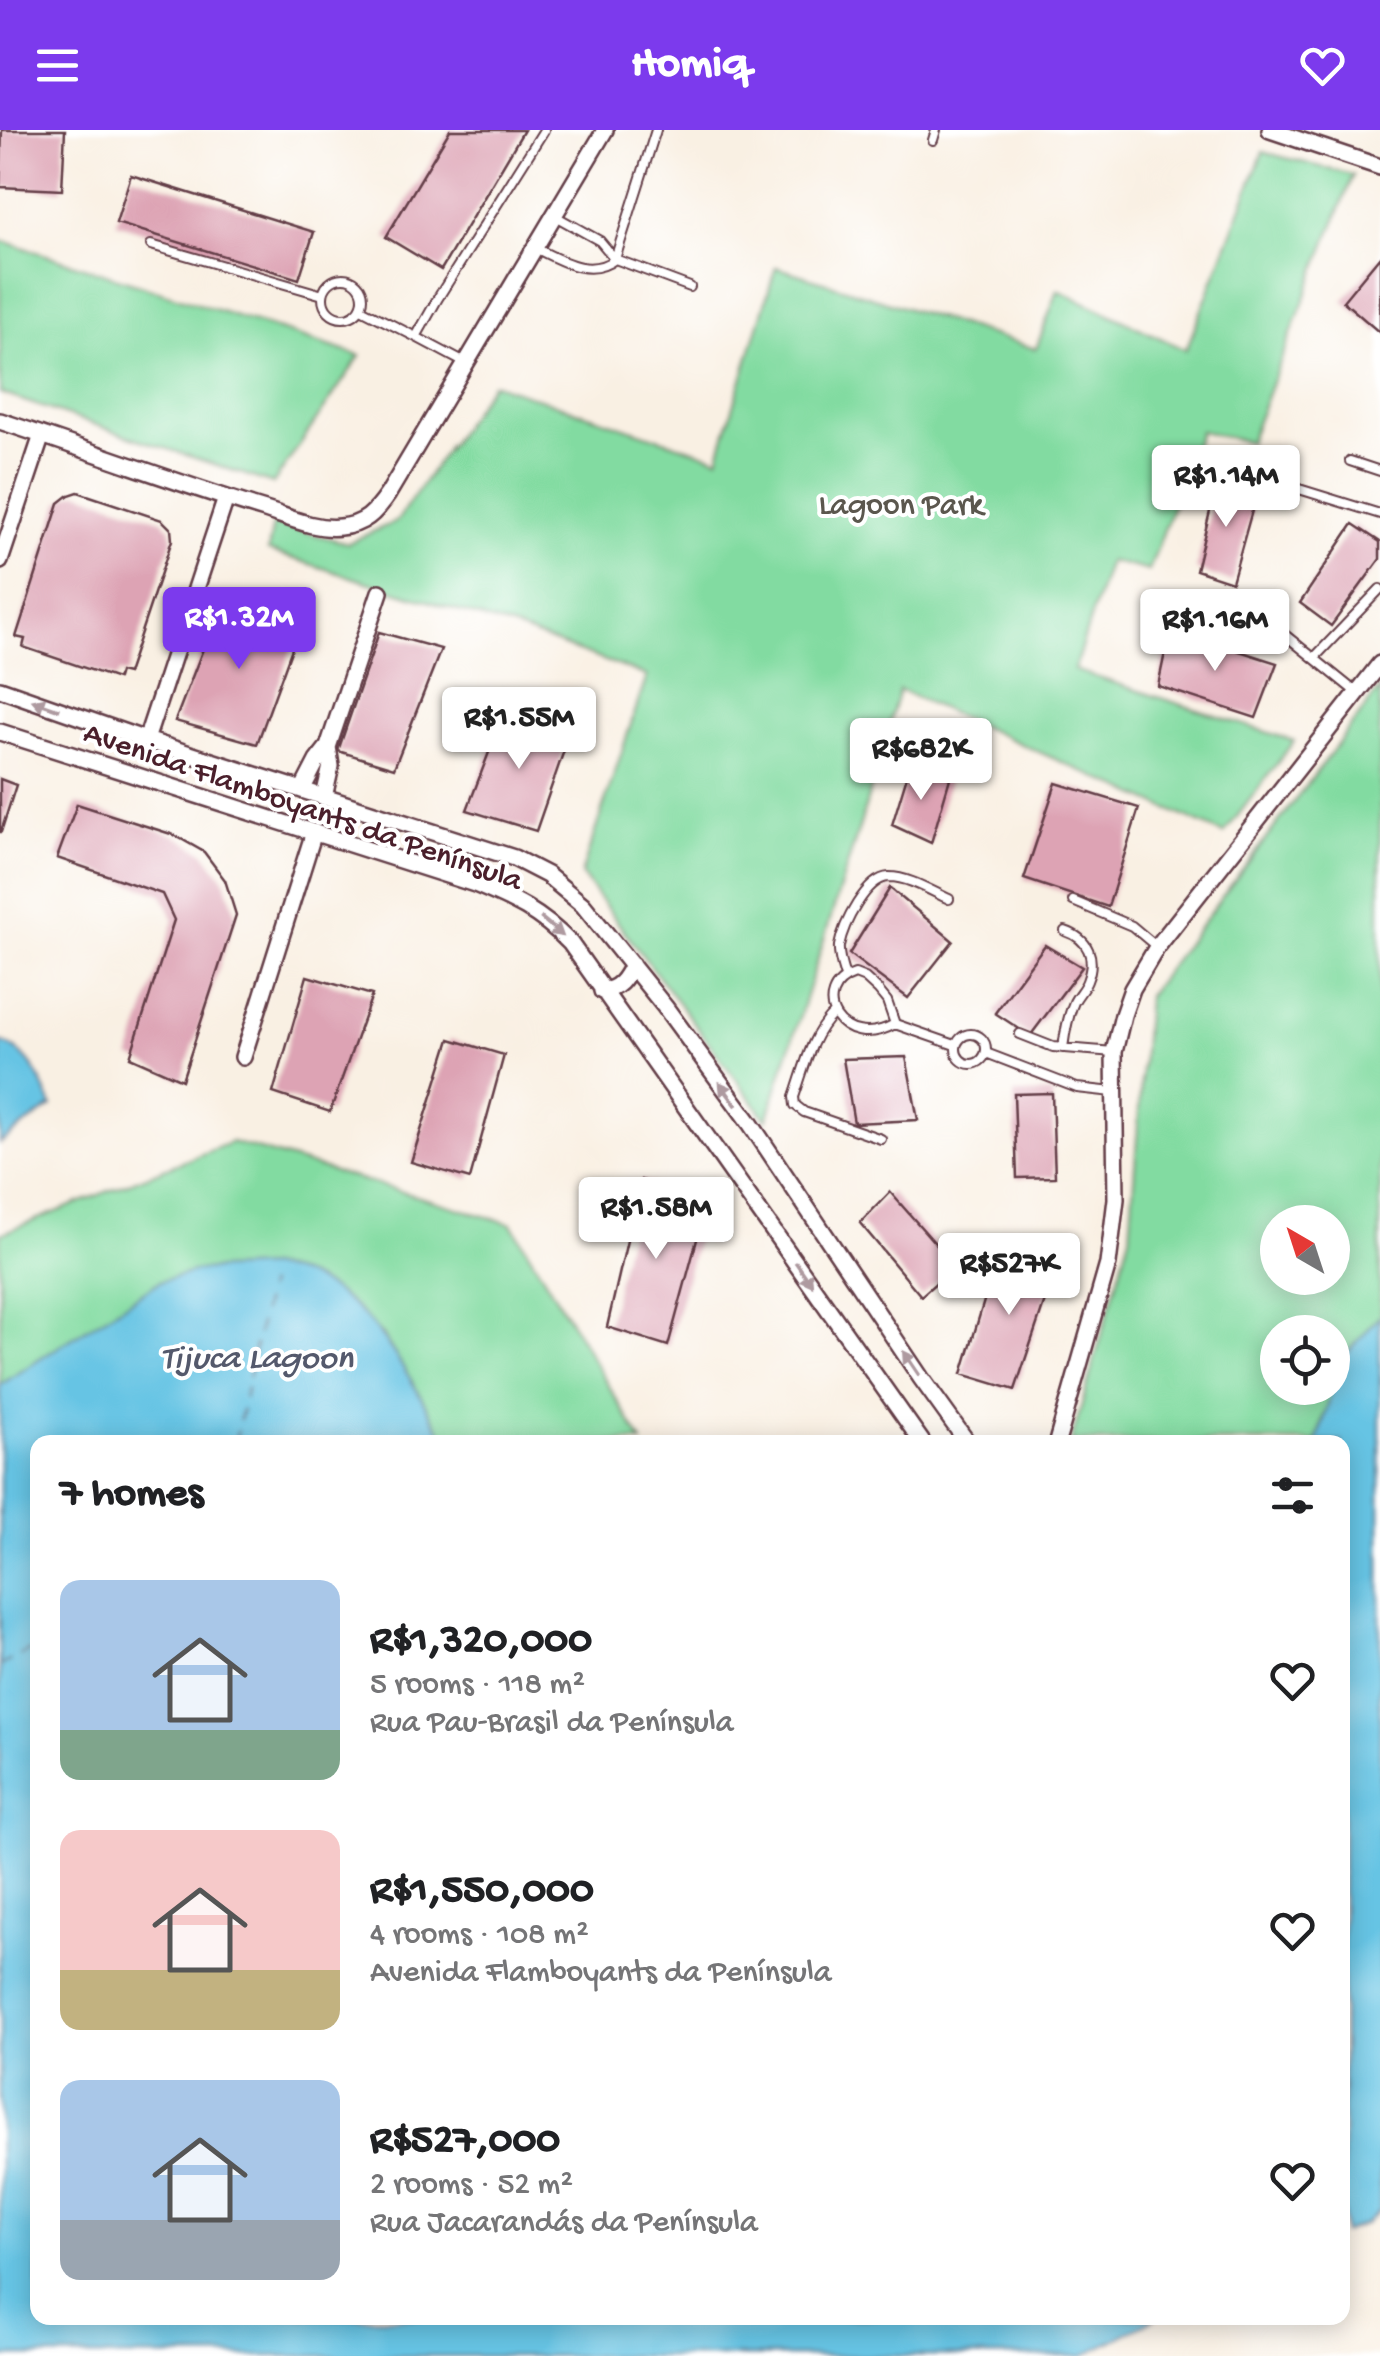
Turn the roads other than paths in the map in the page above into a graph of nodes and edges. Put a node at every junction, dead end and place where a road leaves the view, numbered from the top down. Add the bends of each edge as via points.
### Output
1 (544, 130) edge
2 (606, 130) edge
3 (656, 130) edge
4 (1270, 130) edge
5 (1380, 167) edge
6 (554, 216) junction
7 (150, 245) dead end
8 (535, 248) junction
9 (615, 259) junction
10 (690, 287) dead end
11 (323, 295) junction
12 (360, 309) junction
13 (416, 337) junction
14 (466, 364) junction
15 (0, 422) edge
16 (42, 435) junction
17 (1350, 461) dead end
18 (1380, 471) edge
19 (1298, 489) dead end
20 (226, 498) junction
21 (1380, 514) edge
22 (0, 561) edge
23 (1380, 589) edge
24 (380, 592) dead end
25 (1279, 630) dead end
26 (1315, 656) junction
27 (1380, 664) edge
28 (0, 689) edge
29 (1357, 693) junction
30 (0, 732) edge
31 (146, 740) junction
32 (328, 747) junction
33 (302, 790) junction
34 (324, 797) junction
35 (314, 832) junction
36 (949, 899) dead end
37 (1074, 901) dead end
38 (1066, 931) dead end
39 (1157, 948) junction
40 (632, 965) junction
41 (846, 977) junction
42 (602, 990) junction
43 (833, 1014) junction
44 (895, 1024) junction
45 (1020, 1034) dead end
46 (956, 1045) junction
47 (1063, 1048) junction
48 (986, 1052) junction
49 (1114, 1052) junction
50 (244, 1057) dead end
51 (1113, 1092) junction
52 (881, 1139) dead end
53 (1060, 1434) edge
54 (917, 1435) edge
55 (962, 1435) edge

1 - 13 lane
2 - 6 street
3 - 9 lane
4 - 5 street
6 - 8 street
6 - 9 lane via 600,241
7 - 11 lane
8 - 9 lane via 590,269
8 - 14 street
9 - 10 lane
11 - 12 lane via 327,311 340,318
11 - 12 lane via 331,282 354,281 363,294
12 - 13 lane
13 - 14 lane
14 - 20 street via 364,522 324,528
15 - 16 street
16 - 20 street
16 - 22 street
17 - 18 lane
19 - 21 lane
20 - 31 street
23 - 26 lane
24 - 32 street
25 - 26 lane
26 - 29 lane
27 - 29 street
31 -> 28 street, Avenida Flamboyants da Península
29 - 39 street
30 - 35 street, Avenida Flamboyants da Península
31 - 33 street, Avenida Flamboyants da Península
32 - 33 street
32 - 34 street
33 - 34 street, Avenida Flamboyants da Península
34 - 40 street, Avenida Flamboyants da Península via 514,858 547,876 583,904
35 -> 42 street, Avenida Flamboyants da Península via 520,903 570,943
35 - 50 street
36 - 41 lane via 900,878 870,884 838,949
37 - 39 lane via 1132,926
38 - 47 lane via 1085,942 1092,964
39 - 49 street via 1132,989
40 - 42 street via 618,986
55 -> 40 street, Avenida Flamboyants da Península via 750,1123
41 - 43 lane via 830,1003
41 - 44 lane via 866,978 887,1001
42 -> 54 street, Avenida Flamboyants da Península
43 - 44 lane via 865,1034
43 - 52 lane via 822,1024 795,1105
44 - 46 lane
45 - 47 lane
46 - 48 lane via 964,1034 978,1035
46 - 48 lane via 958,1058 970,1064
47 - 49 lane
48 - 51 lane via 1078,1088
49 - 51 street
51 - 53 street via 1116,1199 1108,1264

